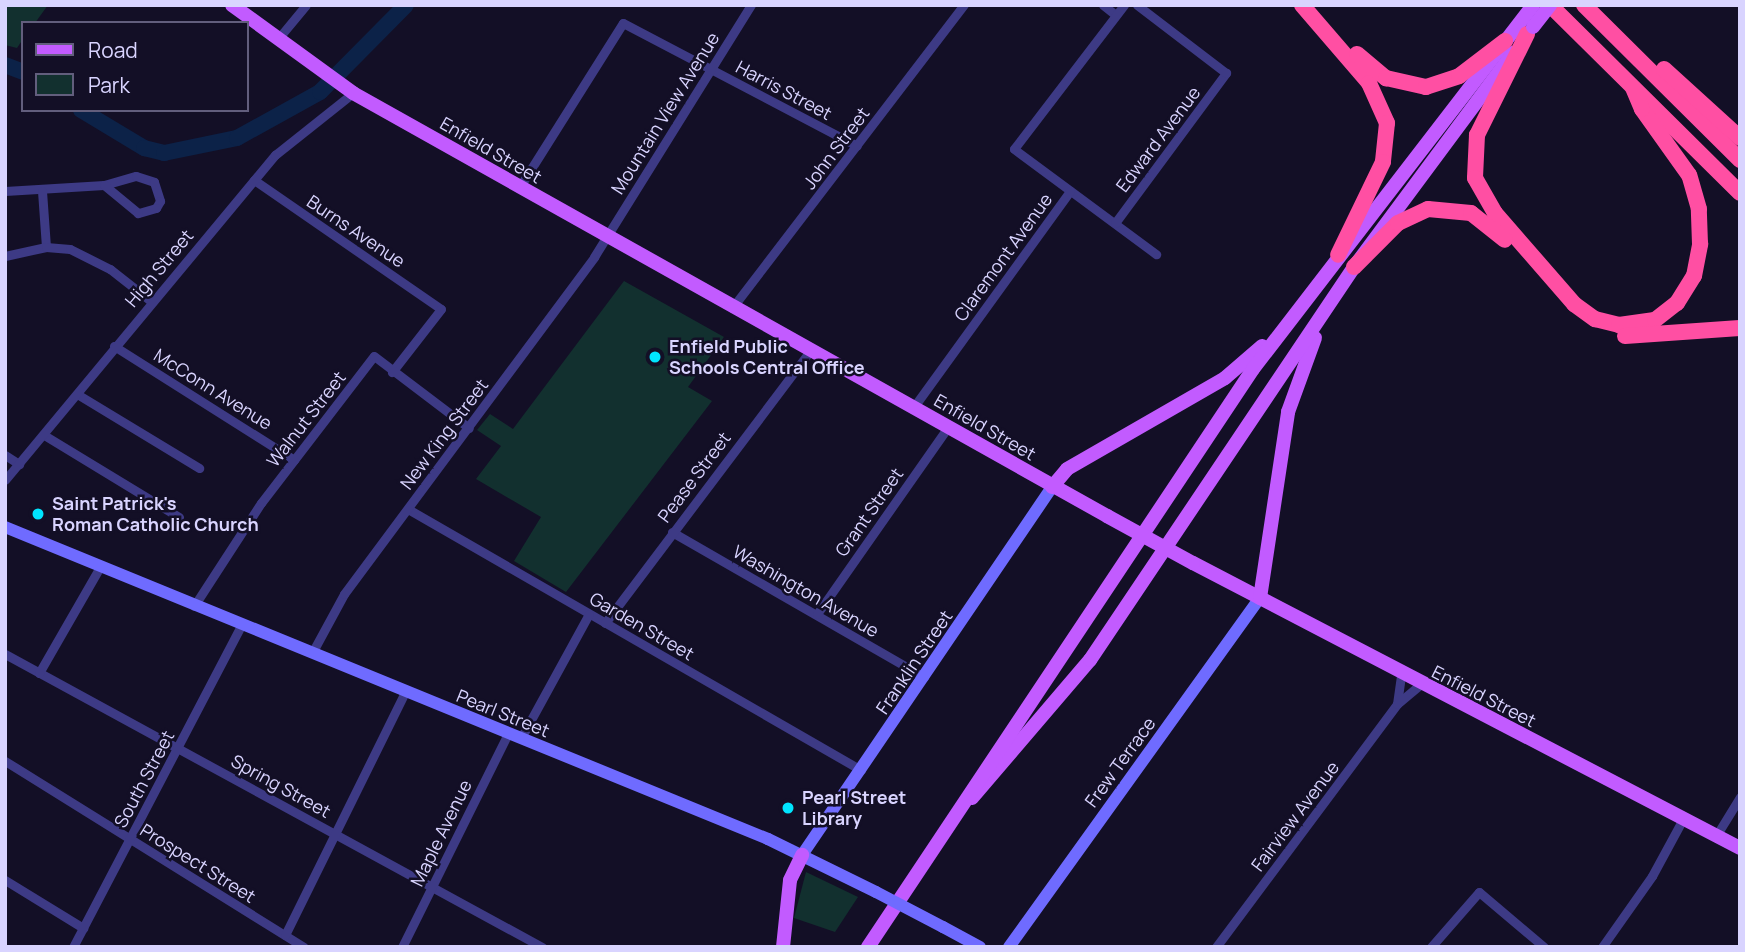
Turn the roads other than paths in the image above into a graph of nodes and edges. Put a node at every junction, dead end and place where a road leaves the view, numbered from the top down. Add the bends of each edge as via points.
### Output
1 (232, 5) edge
2 (306, 5) edge
3 (751, 5) edge
4 (964, 5) edge
5 (1103, 5) edge
6 (1124, 5) edge
7 (1137, 5) edge
8 (1302, 5) edge
9 (1314, 5) edge
10 (1533, 5) edge
11 (1550, 5) edge
12 (1584, 5) edge
13 (1116, 15) junction
14 (1605, 25) junction
15 (1528, 26) junction
16 (277, 40) junction
17 (1505, 41) junction
18 (710, 69) junction
19 (1633, 88) junction
20 (353, 93) junction
21 (1740, 138) edge
22 (857, 146) junction
23 (1740, 160) edge
24 (254, 180) junction
25 (104, 185) junction
26 (519, 188) junction
27 (5, 191) edge
28 (41, 191) junction
29 (1070, 191) junction
30 (1740, 193) edge
31 (1115, 223) junction
32 (607, 238) junction
33 (46, 247) junction
34 (1156, 254) dead end
35 (1338, 255) junction
36 (5, 256) edge
37 (1354, 267) junction
38 (152, 302) junction
39 (732, 309) junction
40 (1325, 310) junction
41 (1286, 324) junction
42 (1740, 328) edge
43 (114, 346) junction
44 (810, 351) junction
45 (392, 372) junction
46 (77, 394) junction
47 (913, 408) junction
48 (469, 428) junction
49 (947, 428) junction
50 (44, 435) junction
51 (5, 455) edge
52 (294, 460) junction
53 (19, 464) junction
54 (199, 468) dead end
55 (5, 480) edge
56 (1052, 487) junction
57 (408, 509) junction
58 (179, 517) dead end
59 (5, 527) edge
60 (672, 532) junction
61 (100, 567) junction
62 (1260, 598) junction
63 (194, 606) junction
64 (589, 614) junction
65 (817, 614) junction
66 (605, 623) junction
67 (241, 625) junction
68 (312, 653) junction
69 (5, 654) edge
70 (38, 673) junction
71 (1401, 675) junction
72 (924, 677) junction
73 (1420, 685) junction
74 (405, 692) junction
75 (1397, 704) junction
76 (508, 733) junction
77 (521, 738) junction
78 (178, 748) junction
79 (5, 761) edge
80 (861, 770) junction
81 (1740, 797) edge
82 (1683, 819) junction
83 (950, 822) junction
84 (336, 834) junction
85 (1716, 836) junction
86 (130, 839) junction
87 (1740, 848) edge
88 (802, 855) junction
89 (5, 880) edge
90 (432, 886) junction
91 (82, 928) junction
92 (285, 935) junction
93 (73, 947) edge
94 (304, 947) edge
95 (402, 947) edge
96 (542, 947) edge
97 (783, 947) edge
98 (868, 947) edge
99 (980, 947) edge
100 (1009, 947) edge
101 (1216, 947) edge
102 (1431, 947) edge
103 (1544, 947) edge
104 (1602, 947) edge

1 - 16 main road, Enfield Street
2 - 16 street
3 - 18 street, Mountain View Avenue
4 - 22 street, John Street
5 - 13 street
6 - 13 street, Claremont Avenue
7 - 31 street, Edward Avenue via 1226,73
8 - 35 highway via 1369,83 1387,123 1383,162
9 - 17 highway via 1370,68 1410,86 1453,80
10 - 15 main road
11 - 15 main road, bridge
11 - 19 highway
12 - 14 highway
13 - 29 street, Claremont Avenue via 1014,149
14 - 21 highway via 1630,37
14 - 23 highway
15 - 17 main road
15 - 19 highway via 1477,135 1473,162 1477,184 1495,213 1574,304 1595,319 1619,325 1647,323 1677,303 1694,276 1700,244 1699,209 1689,175 1642,109
15 - 37 main road
16 - 20 main road, Enfield Street
17 - 35 main road
18 - 22 street, Harris Street
18 - 26 street, Harris Street via 623,23
18 - 32 street, Mountain View Avenue
19 - 30 highway
20 - 24 street, High Street via 292,137
20 - 26 main road, Enfield Street
22 - 39 street, John Street
24 - 38 street, High Street
24 - 45 street, Burns Avenue via 442,309
25 - 25 street via 144,178 156,185 160,201 156,208 138,214
25 - 28 street
26 - 32 main road, Enfield Street
27 - 28 street
28 - 33 street
29 - 31 street
29 - 47 street, Claremont Avenue
31 - 34 street
32 - 39 main road, Enfield Street
32 - 48 street, New King Street
33 - 36 street
33 - 38 street via 70,249 95,260
35 - 41 main road
37 - 40 main road
37 - 42 highway via 1410,216 1455,209 1494,228 1567,312 1597,331 1631,336
38 - 43 street, High Street
39 - 44 main road, Enfield Street
40 - 62 main road via 1287,412
40 - 83 main road via 1090,660
41 - 56 main road via 1234,372 1067,469
41 - 83 main road
43 - 46 street, High Street
43 - 52 street, McConn Avenue
44 - 47 main road, Enfield Street
44 - 60 street, Pease Street
45 - 48 street
45 - 52 street, Walnut Street via 374,356
46 - 50 street, High Street
46 - 54 street
47 - 49 main road, Enfield Street
48 - 57 street, New King Street
49 - 56 main road, Enfield Street
49 - 65 street, Grant Street
50 - 53 street, High Street
50 - 58 street
51 - 53 street
52 - 63 street, Walnut Street via 244,526
53 - 55 street, High Street
56 - 62 main road, Enfield Street, bridge
56 - 72 street, Franklin Street
57 - 64 street, Garden Street
57 - 68 street, New King Street via 344,594
59 - 61 street, Pearl Street
60 - 65 street, Washington Avenue
60 - 66 street, Pease Street
61 - 63 street, Pearl Street
61 - 70 street
62 - 71 main road, Enfield Street
62 - 100 street, Frew Terrace
63 - 67 street, Pearl Street
64 - 66 street, Garden Street
64 - 77 street
65 - 72 street, Washington Avenue
66 - 80 street, Garden Street
67 - 68 street, Pearl Street
67 - 78 street, South Street
68 - 74 street, Pearl Street
69 - 70 street, Spring Street
70 - 78 street, Spring Street
71 - 73 main road, Enfield Street
71 - 75 street, Fairview Avenue
72 - 80 street, Franklin Street
73 - 75 street, Fairview Avenue
73 - 82 main road, Enfield Street
74 - 76 street, Pearl Street
74 - 84 street
75 - 101 street, Fairview Avenue
76 - 77 street, Pearl Street
76 - 90 street, Maple Avenue
77 - 88 street, Pearl Street
78 - 84 street, Spring Street
78 - 86 street, South Street
79 - 86 street, Prospect Street
80 - 88 street, Franklin Street
81 - 85 street
82 - 85 main road, Enfield Street
82 - 104 street via 1652,876
83 - 98 main road
84 - 90 street, Spring Street
84 - 92 street
85 - 87 main road, Enfield Street
86 - 91 street, South Street
86 - 92 street, Prospect Street
88 - 97 main road via 790,880
88 - 99 street, Pearl Street, bridge
89 - 91 street
90 - 95 street, Maple Avenue
90 - 96 street, Spring Street
91 - 93 street, South Street
92 - 94 street, Prospect Street
102 - 103 street via 1479,892

